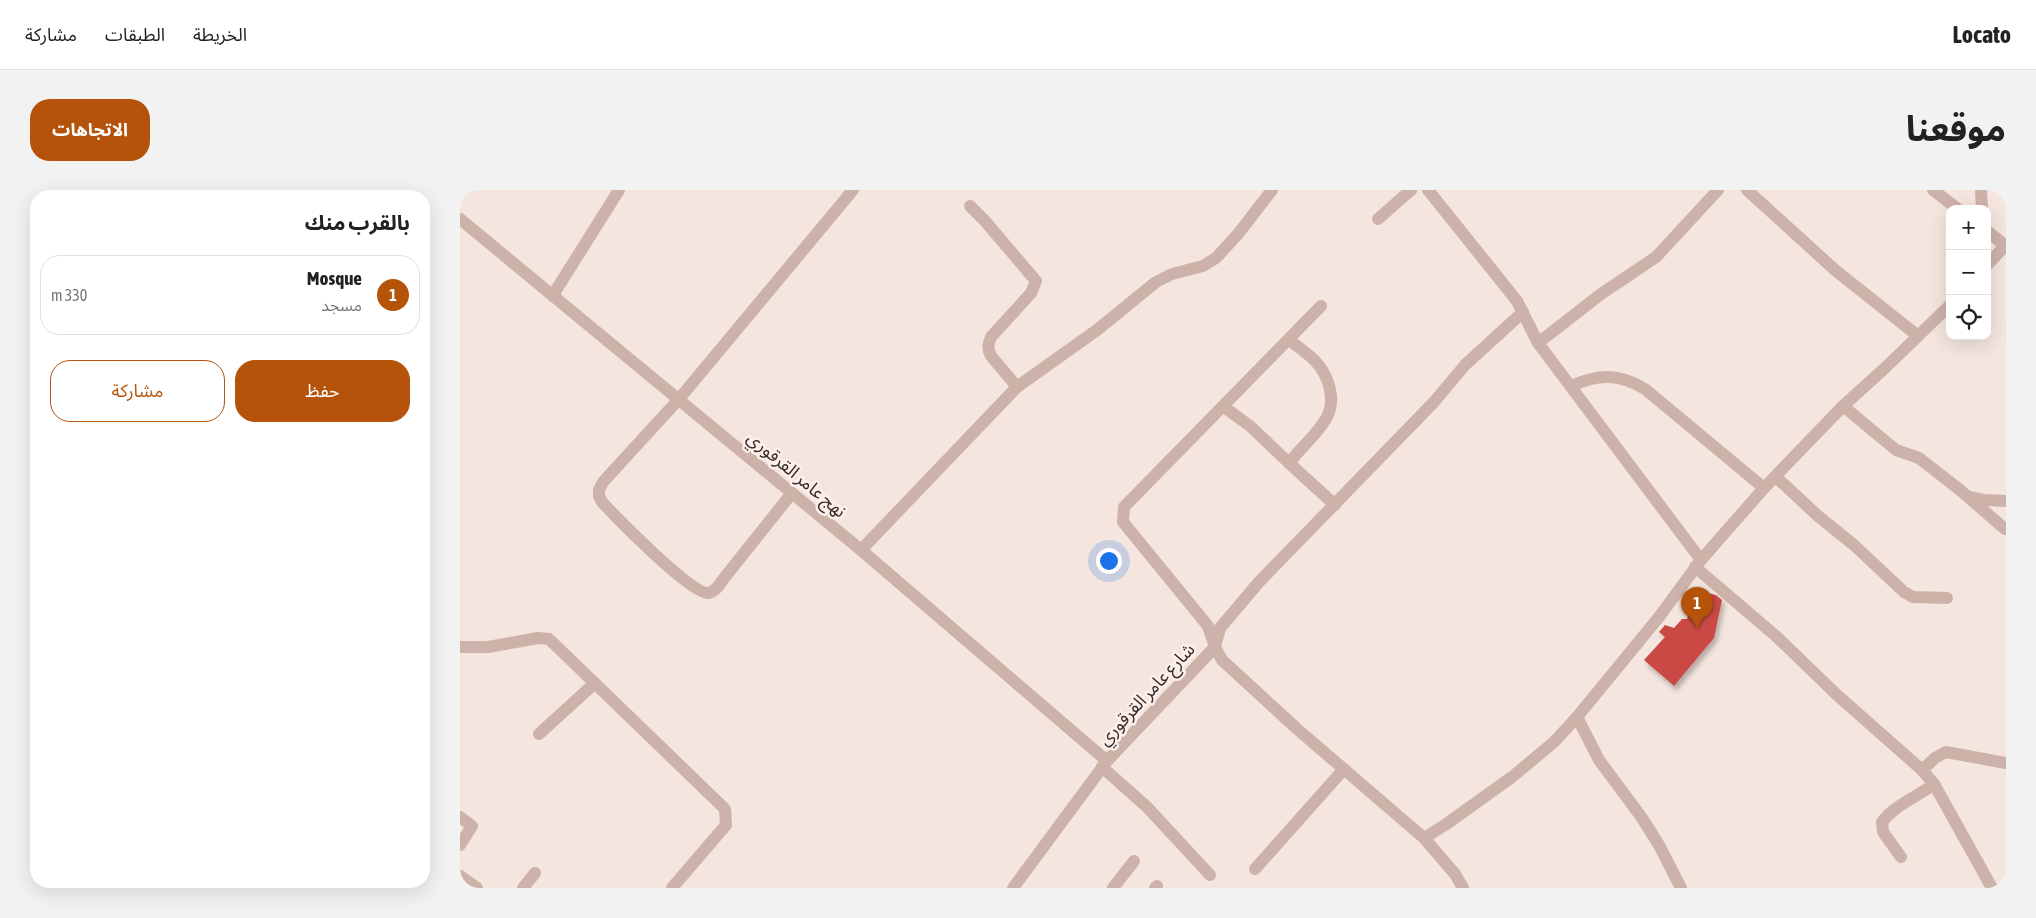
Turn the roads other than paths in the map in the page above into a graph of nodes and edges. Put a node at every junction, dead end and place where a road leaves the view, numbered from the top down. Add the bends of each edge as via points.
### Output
1 (619, 190) edge
2 (853, 190) edge
3 (1272, 190) edge
4 (1411, 190) edge
5 (1428, 190) edge
6 (1718, 190) edge
7 (1747, 190) edge
8 (1933, 190) edge
9 (1981, 190) edge
10 (1953, 205) edge
11 (1982, 205) edge
12 (970, 206) dead end
13 (460, 219) edge
14 (1378, 219) dead end
15 (1991, 234) edge
16 (2006, 246) edge
17 (1991, 261) edge
18 (553, 295) junction
19 (1322, 306) dead end
20 (1946, 309) edge
21 (1523, 312) junction
22 (1918, 336) junction
23 (1289, 340) junction
24 (1538, 344) junction
25 (1571, 386) junction
26 (1017, 387) junction
27 (679, 398) junction
28 (1224, 406) junction
29 (1843, 406) junction
30 (1290, 462) junction
31 (1776, 477) junction
32 (1764, 488) junction
33 (792, 493) junction
34 (1967, 496) junction
35 (2006, 501) edge
36 (1334, 505) junction
37 (2006, 529) edge
38 (861, 550) junction
39 (1698, 563) junction
40 (1947, 598) dead end
41 (1215, 646) junction
42 (460, 647) edge
43 (595, 683) junction
44 (1577, 717) junction
45 (538, 734) dead end
46 (2006, 763) edge
47 (1104, 764) junction
48 (1344, 769) junction
49 (1922, 770) junction
50 (1934, 784) junction
51 (460, 817) edge
52 (1424, 838) junction
53 (460, 845) edge
54 (1901, 857) dead end
55 (1134, 861) dead end
56 (1255, 869) dead end
57 (535, 873) dead end
58 (1210, 875) dead end
59 (460, 876) edge
60 (477, 888) edge
61 (523, 888) edge
62 (672, 888) edge
63 (1013, 888) edge
64 (1113, 888) edge
65 (1464, 888) edge
66 (1681, 888) edge
67 (1992, 888) edge

1 - 18 street
2 - 27 street
3 - 26 street via 1216,258 1203,266 1156,282 1097,330
4 - 14 street
5 - 21 street
6 - 24 street via 1656,257 1595,298
7 - 22 street via 1835,270
8 - 10 street
9 - 11 street
12 - 26 street via 1036,281 1031,293 988,342 988,352
13 - 18 street, نهج عامر القرقوري
15 - 16 street
16 - 17 street
18 - 27 street, نهج عامر القرقوري
19 - 23 street, شارع عامر القرقوري
20 - 22 street
21 - 24 street
21 - 36 street via 1465,365 1434,402
22 - 29 street
23 - 28 street, شارع عامر القرقوري
23 - 30 street via 1317,363 1326,377 1331,405 1320,427
24 - 25 street
25 - 32 street via 1589,378 1630,380
25 - 39 street
26 - 38 street
27 - 33 street, نهج عامر القرقوري
27 - 33 street via 603,482 599,496 686,582 708,593 715,589
28 - 30 street
28 - 41 street, شارع عامر القرقوري via 1124,507 1123,522 1208,626
29 - 31 street
29 - 34 street via 1896,450 1919,458
30 - 36 street
31 - 32 street
31 - 40 street via 1904,592 1913,597
32 - 39 street
33 - 38 street, نهج عامر القرقوري
34 - 35 street
34 - 37 street
36 - 41 street via 1237,606 1220,628
38 - 47 street, نهج عامر القرقوري
39 - 44 street via 1659,617
39 - 49 street via 1836,694
41 - 47 street, شارع عامر القرقوري
41 - 48 street via 1222,660
42 - 43 street via 549,639
43 - 45 street
43 - 62 street via 725,809 726,825
44 - 52 street via 1554,742 1512,777
44 - 66 street via 1599,760 1659,845
46 - 49 street via 1946,752
47 - 58 street, نهج عامر القرقوري
47 - 63 street, شارع عامر القرقوري
48 - 52 street
48 - 56 street
49 - 50 street
50 - 54 street via 1890,812 1882,822 1883,832
50 - 67 street
51 - 53 street via 472,826
52 - 65 street
55 - 64 street
57 - 61 street
59 - 60 street

